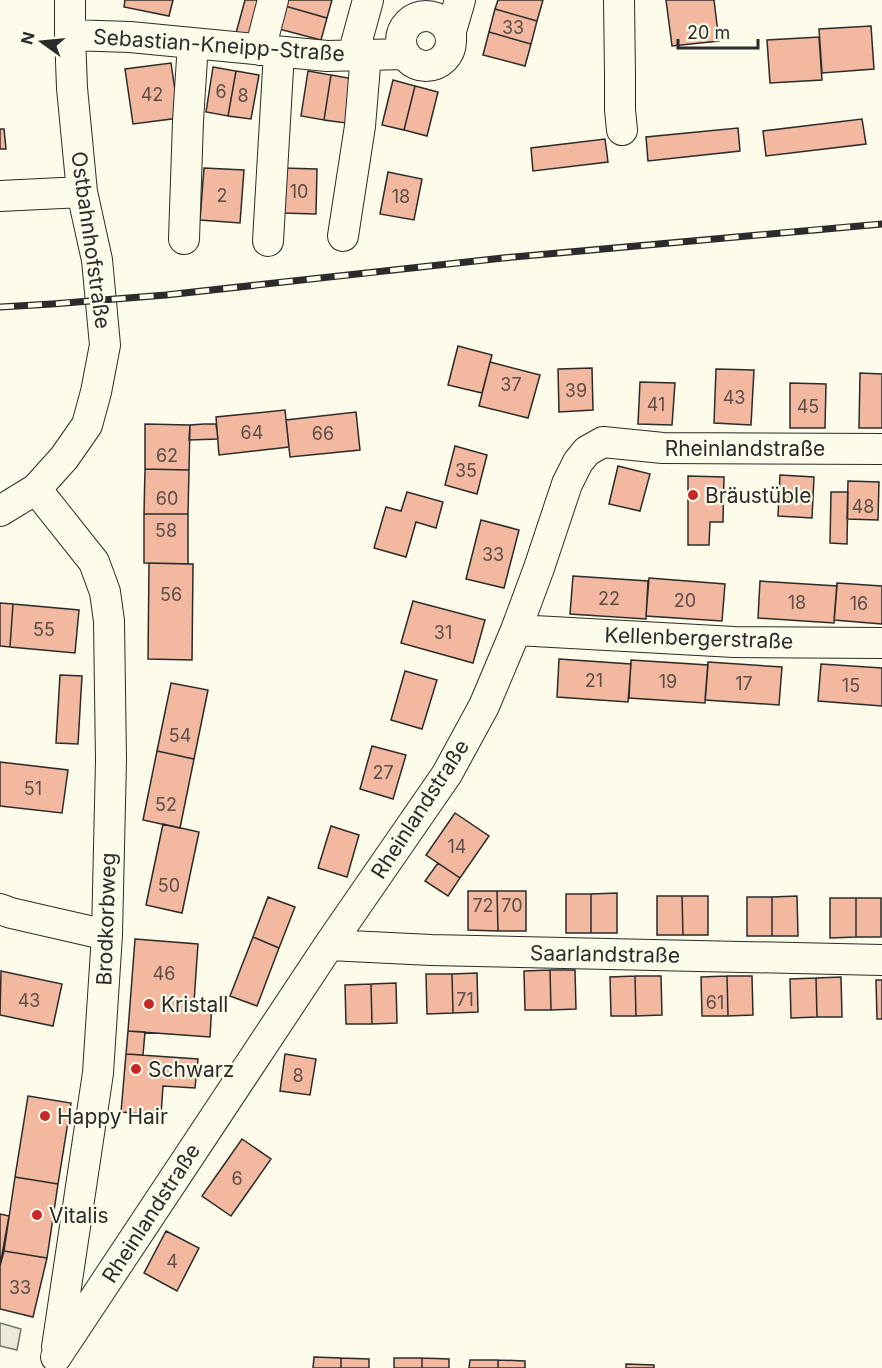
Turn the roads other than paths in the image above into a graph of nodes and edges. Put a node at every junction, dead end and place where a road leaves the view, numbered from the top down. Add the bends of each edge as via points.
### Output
1 (70, 0) edge
2 (273, 0) edge
3 (368, 0) edge
4 (460, 0) edge
5 (619, 0) edge
6 (70, 35) junction
7 (193, 43) junction
8 (269, 51) junction
9 (359, 55) junction
10 (622, 130) dead end
11 (82, 192) junction
12 (0, 196) edge
13 (343, 236) dead end
14 (184, 238) dead end
15 (268, 241) dead end
16 (882, 449) edge
17 (36, 489) junction
18 (0, 511) edge
19 (516, 630) junction
20 (882, 643) edge
21 (0, 909) edge
22 (107, 935) junction
23 (329, 945) junction
24 (882, 960) edge
25 (55, 1363) edge

1 - 6 street, Ostbahnhofstraße
2 - 8 street
3 - 9 street
4 - 9 street, Sebastian-Kneipp-Straße via 451,41 446,26 424,16 404,30 405,54
5 - 10 street
6 - 7 street, Sebastian-Kneipp-Straße
6 - 11 street, Ostbahnhofstraße
7 - 8 street, Sebastian-Kneipp-Straße
7 - 14 street
8 - 9 street, Sebastian-Kneipp-Straße
8 - 15 street
9 - 13 street via 360,126
11 - 12 street
11 - 17 street, Ostbahnhofstraße via 97,260 105,345 87,425
16 - 19 street, Rheinlandstraße via 663,448 603,442 587,451 567,484
17 - 18 street, Ostbahnhofstraße
17 - 22 street, Brodkorbweg via 94,562 105,592 111,760
19 - 20 street, Kellenbergerstraße via 734,642
19 - 23 street, Rheinlandstraße via 484,706 447,774
21 - 22 street
22 - 25 street, Brodkorbweg via 98,1073
23 - 24 street, Saarlandstraße
23 - 25 street, Rheinlandstraße

